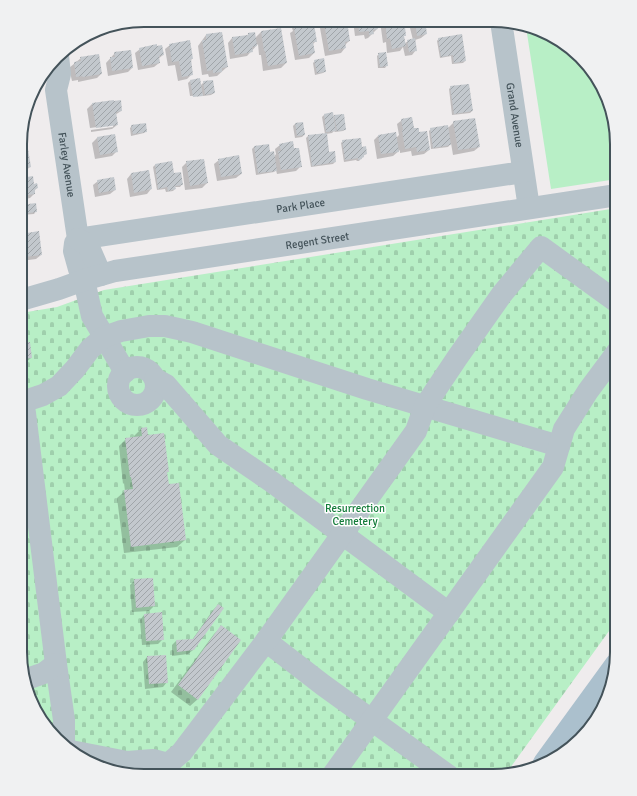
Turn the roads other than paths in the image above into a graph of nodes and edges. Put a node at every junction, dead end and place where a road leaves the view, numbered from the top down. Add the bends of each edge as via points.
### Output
1 (502, 28) edge
2 (59, 64) edge
3 (49, 77) edge
4 (56, 90) junction
5 (523, 172) junction
6 (610, 196) edge
7 (529, 208) junction
8 (78, 239) junction
9 (92, 277) junction
10 (610, 297) edge
11 (27, 298) edge
12 (104, 337) junction
13 (610, 362) edge
14 (125, 372) junction
15 (154, 379) junction
16 (27, 399) edge
17 (425, 406) junction
18 (27, 429) edge
19 (559, 446) junction
20 (342, 534) junction
21 (449, 613) junction
22 (266, 641) junction
23 (56, 664) junction
24 (608, 675) edge
25 (30, 678) edge
26 (371, 721) junction
27 (64, 737) edge
28 (88, 754) edge
29 (551, 754) edge
30 (160, 769) edge
31 (166, 769) edge
32 (337, 769) edge
33 (439, 769) edge

1 - 5 street, Grand Avenue
2 - 4 street, Farley Avenue via 60,74
3 - 4 street, Farley Avenue
4 - 8 street, Farley Avenue
5 - 7 street, Grand Avenue
5 - 8 street, Park Place
6 - 7 street, Regent Street
7 - 9 street, Regent Street via 115,271
8 - 9 street, Farley Avenue via 74,251 79,269
9 - 11 street, Regent Street
9 - 12 street, Farley Avenue via 92,316
10 - 17 street via 540,248 502,294
12 - 14 street, Farley Avenue
12 - 16 street via 90,349 59,386 43,395
12 - 17 street via 135,328 165,326 192,332
13 - 19 street via 564,429
14 - 15 street via 130,368 143,368 153,375
14 - 15 street via 119,382 120,393 133,404 145,403 150,399 156,388
15 - 20 street via 166,385 218,445
17 - 19 street
17 - 20 street via 416,431
18 - 23 street
19 - 21 street via 553,467
20 - 21 street
20 - 22 street
21 - 26 street
22 - 26 street
22 - 31 street via 182,752
23 - 25 street via 44,673
23 - 27 street
24 - 29 main road
26 - 32 street
26 - 33 street
28 - 30 street via 127,762 153,760

